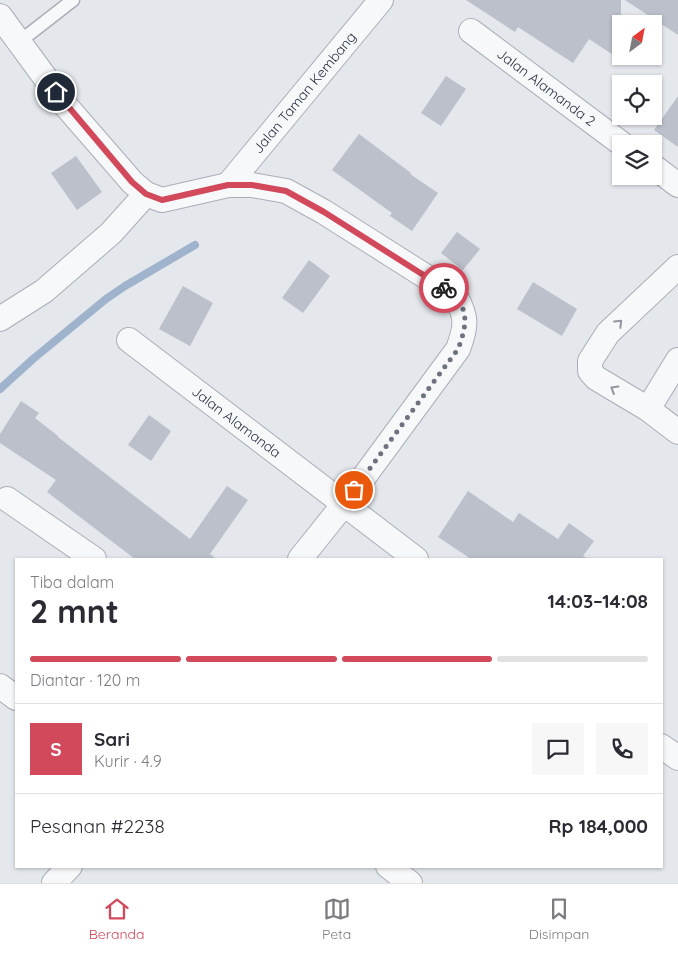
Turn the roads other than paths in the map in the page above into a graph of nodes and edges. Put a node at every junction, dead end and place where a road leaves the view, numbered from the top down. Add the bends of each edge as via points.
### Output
1 (74, 0) edge
2 (381, 0) edge
3 (0, 16) edge
4 (471, 31) dead end
5 (19, 42) junction
6 (612, 137) edge
7 (662, 173) edge
8 (228, 185) junction
9 (678, 185) edge
10 (146, 194) junction
11 (678, 267) edge
12 (0, 319) edge
13 (129, 340) dead end
14 (678, 360) edge
15 (648, 409) junction
16 (678, 432) edge
17 (6, 500) dead end
18 (344, 504) junction
19 (93, 558) edge
20 (301, 558) edge
21 (415, 558) edge
22 (0, 686) edge
23 (15, 697) edge
24 (663, 747) edge
25 (678, 758) edge
26 (68, 868) edge
27 (391, 868) edge
28 (54, 883) edge
29 (410, 883) edge

1 - 5 lane
2 - 8 street, Jalan Taman Kembang
3 - 5 street
4 - 6 street, Jalan Alamanda 2
5 - 10 street via 66,106
7 - 9 street
8 - 10 street via 162,200
8 - 18 street via 286,191 454,295 463,310 466,324 458,349
10 - 12 street via 111,233 44,291
15 -> 11 street via 596,378 590,371 590,361 608,333
13 - 18 street, Jalan Alamanda
14 - 15 street
15 - 16 street
17 - 19 street
18 - 20 street
18 - 21 street, Jalan Alamanda
22 - 23 street
24 - 25 street
26 - 28 street
27 - 29 street

